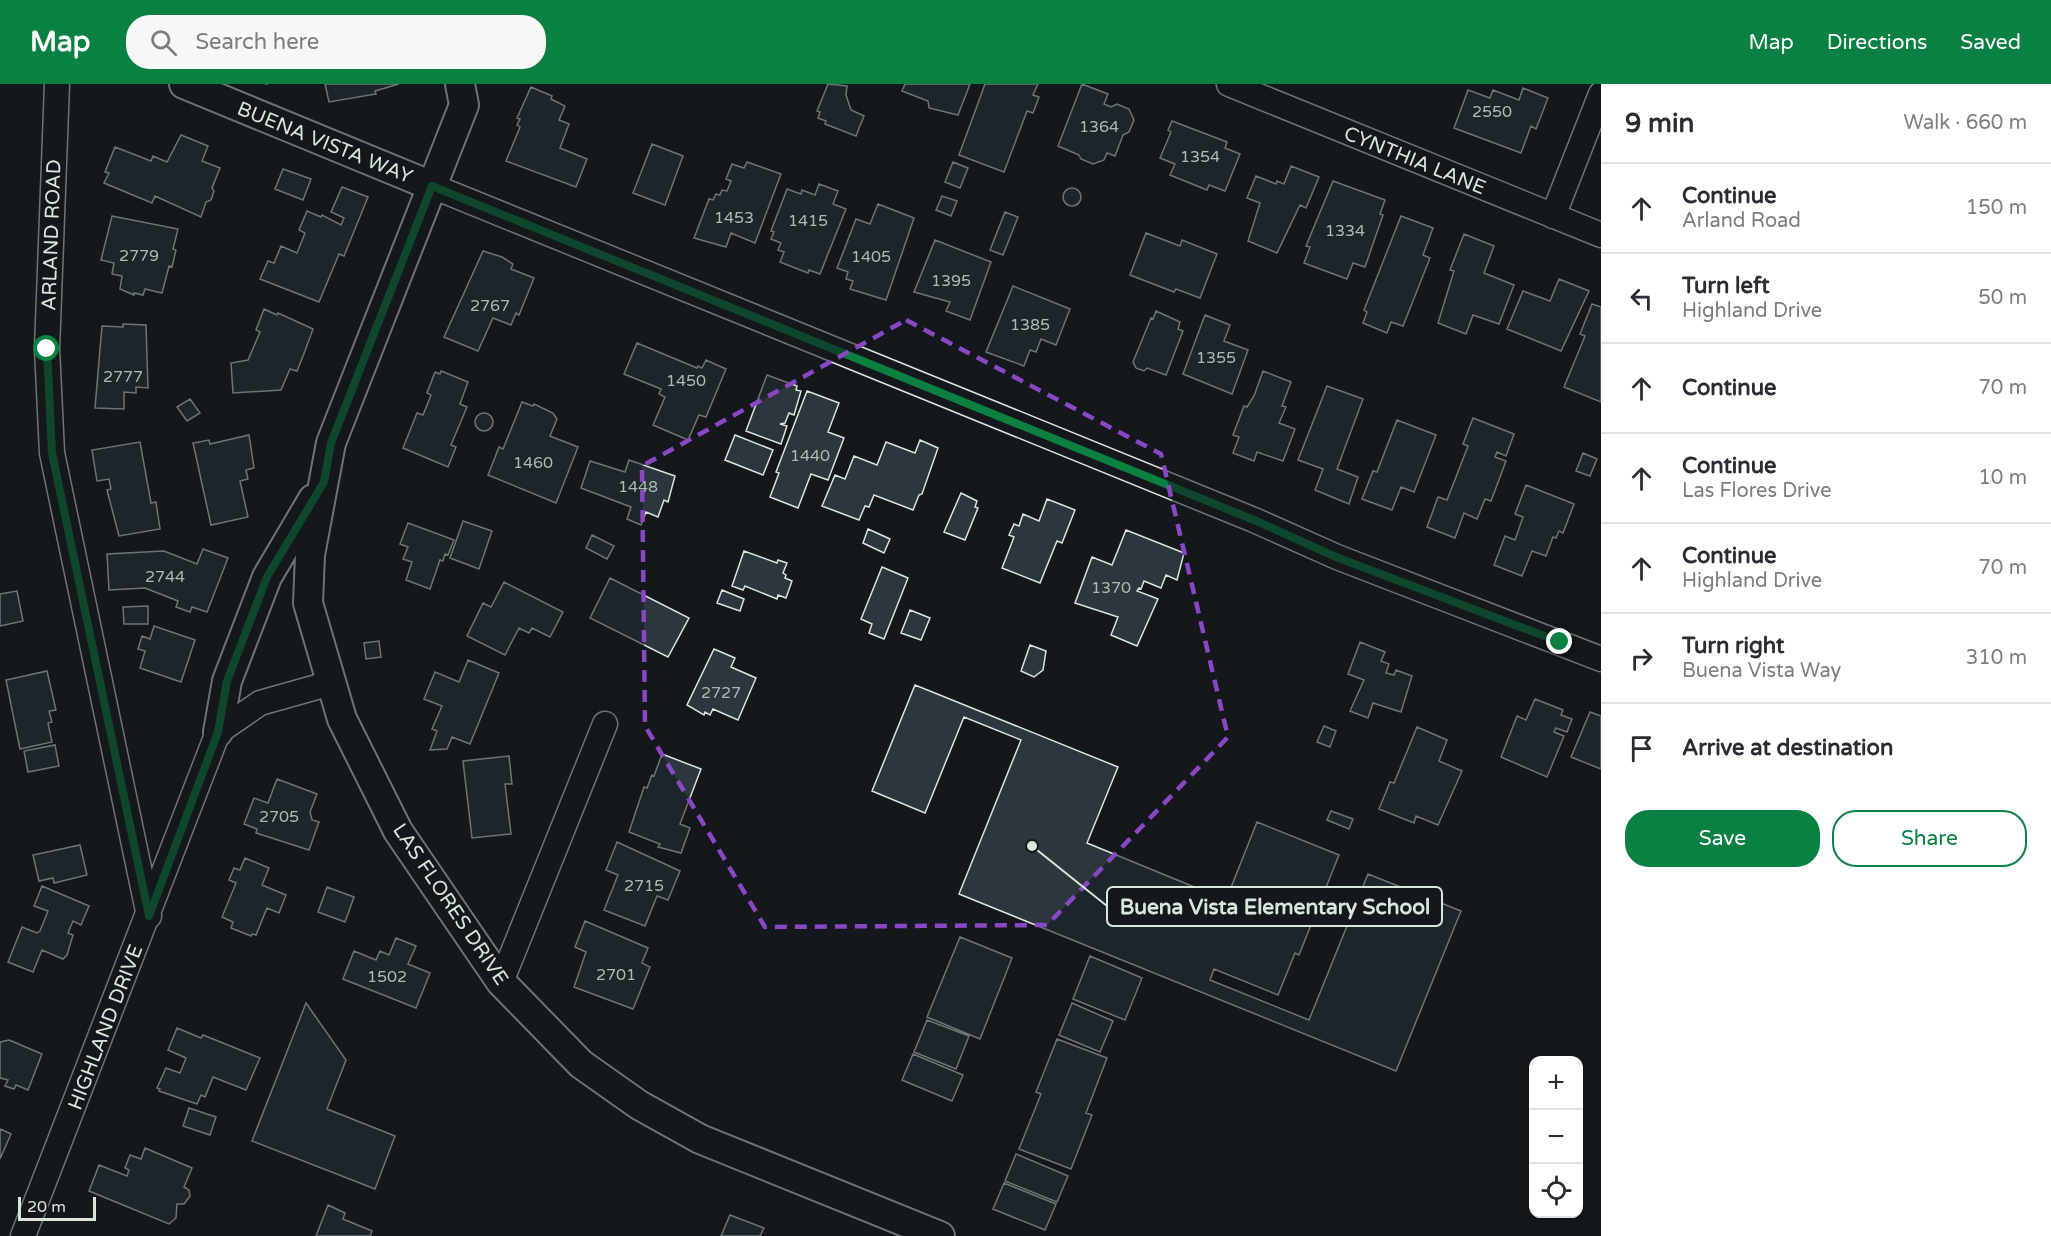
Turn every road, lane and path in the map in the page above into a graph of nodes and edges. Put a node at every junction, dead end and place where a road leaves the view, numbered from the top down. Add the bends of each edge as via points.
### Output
1 (57, 84) edge
2 (184, 84) edge
3 (1229, 84) edge
4 (466, 91) edge
5 (1601, 94) edge
6 (432, 186) junction
7 (1553, 216) junction
8 (1601, 235) edge
9 (324, 482) junction
10 (1601, 658) edge
11 (331, 683) junction
12 (605, 724) dead end
13 (218, 732) junction
14 (149, 916) junction
15 (501, 982) junction
16 (23, 1236) edge
17 (940, 1236) edge

1 - 14 street, ARLAND ROAD via 47,349 52,453
2 - 6 street, BUENA VISTA WAY
3 - 7 street, CYNTHIA LANE
4 - 6 street
5 - 7 street
6 - 9 street, LAS FLORES DRIVE via 331,443
6 - 10 street, BUENA VISTA WAY via 1254,520 1336,557
7 - 8 street, CYNTHIA LANE
9 - 11 street, LAS FLORES DRIVE via 309,555 308,603
9 - 13 street via 267,577 227,681
11 - 13 street via 260,703
11 - 15 street, LAS FLORES DRIVE via 342,719 398,831
12 - 15 street
13 - 14 street, HIGHLAND DRIVE
14 - 16 street, HIGHLAND DRIVE
15 - 17 street, LAS FLORES DRIVE via 581,1064 639,1105 700,1138

